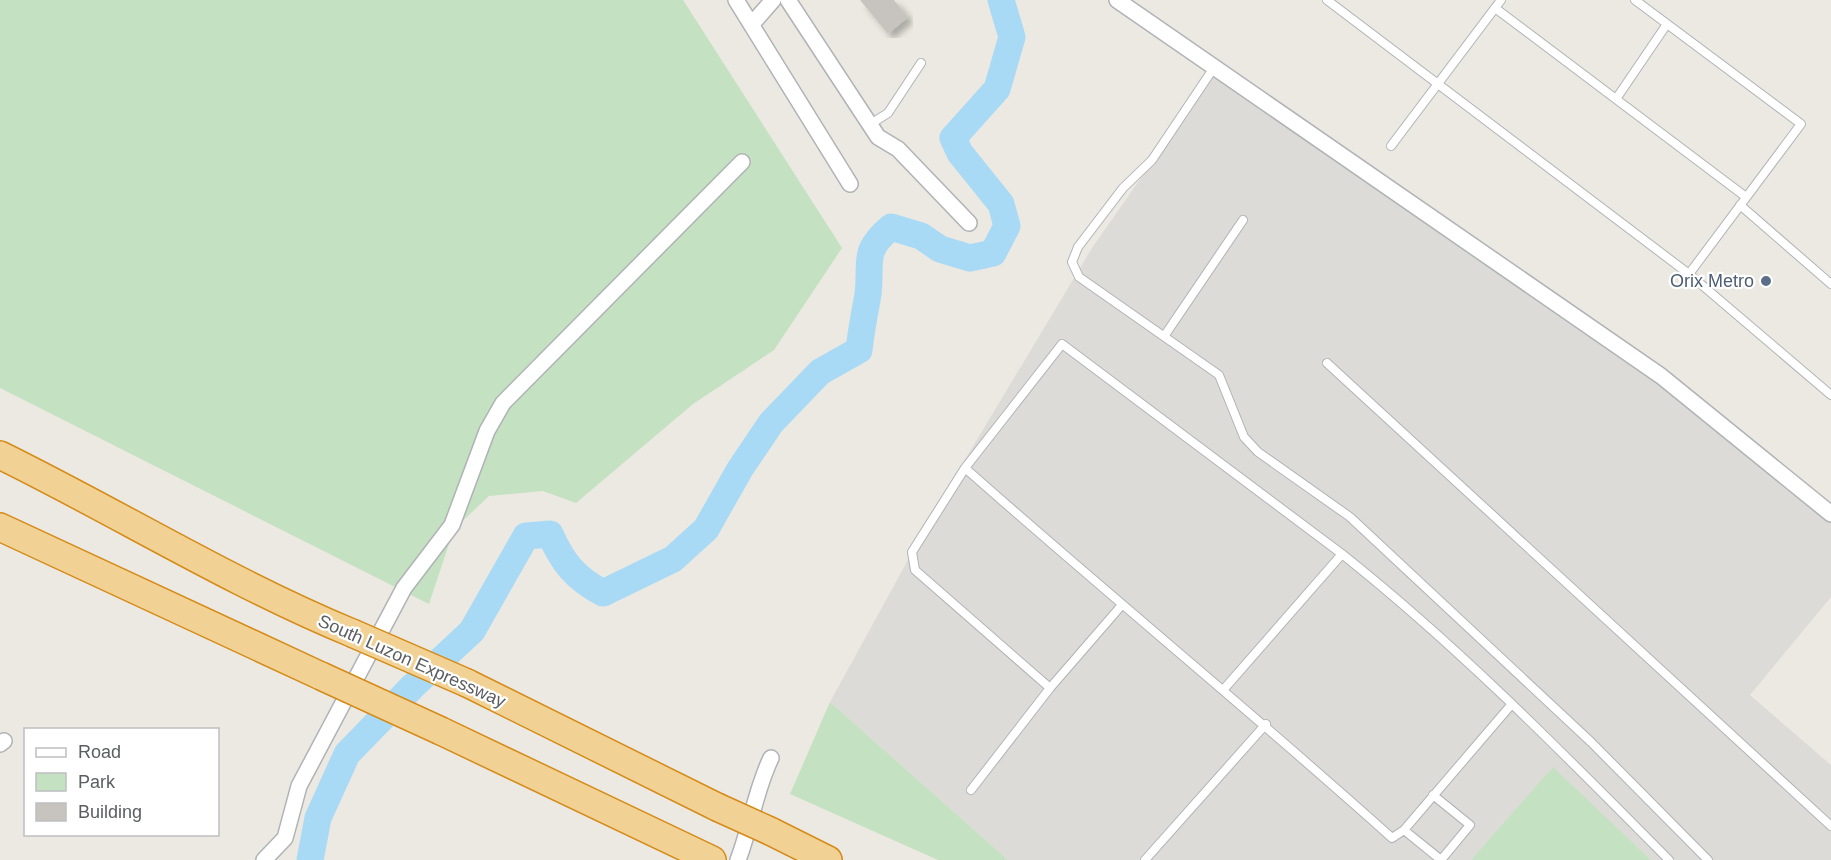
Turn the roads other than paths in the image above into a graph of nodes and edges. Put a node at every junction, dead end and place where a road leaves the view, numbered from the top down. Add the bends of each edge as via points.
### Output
1 (736, 0) edge
2 (773, 0) edge
3 (788, 0) edge
4 (1117, 0) edge
5 (1327, 0) edge
6 (1501, 0) edge
7 (1635, 0) edge
8 (1495, 8) junction
9 (752, 24) junction
10 (1667, 24) junction
11 (921, 63) dead end
12 (1215, 66) junction
13 (1439, 84) junction
14 (1616, 99) junction
15 (869, 125) junction
16 (1391, 146) dead end
17 (742, 162) dead end
18 (850, 184) dead end
19 (1746, 197) junction
20 (1740, 205) junction
21 (1243, 220) dead end
22 (969, 223) dead end
23 (1689, 274) junction
24 (1831, 284) edge
25 (1164, 335) junction
26 (1327, 363) dead end
27 (1831, 395) edge
28 (0, 455) edge
29 (965, 468) junction
30 (1831, 514) edge
31 (0, 527) edge
32 (1342, 554) junction
33 (1121, 606) junction
34 (1050, 688) junction
35 (1224, 689) junction
36 (1512, 705) junction
37 (1266, 724) junction
38 (771, 758) dead end
39 (971, 790) dead end
40 (1433, 795) junction
41 (1831, 826) edge
42 (1404, 830) junction
43 (708, 858) edge
44 (264, 860) edge
45 (738, 860) edge
46 (828, 860) edge
47 (1145, 860) edge
48 (1441, 860) edge
49 (1669, 860) edge
50 (1708, 860) edge

1 - 9 street
2 - 9 street
3 - 15 street
4 - 12 street
5 - 13 lane
6 - 8 lane
7 - 10 lane
8 - 13 lane
8 - 14 lane
9 - 18 street
10 - 14 lane
10 - 19 lane via 1801,124
11 - 15 lane via 888,113
12 - 25 lane via 1152,160 1123,188 1078,247 1072,262 1079,277
12 - 30 street via 1660,376
13 - 16 lane
13 - 23 lane
14 - 19 lane
15 - 22 street via 878,137 898,149
17 - 44 street via 503,403 487,431 452,525 404,588 299,786 285,838
19 - 20 lane
20 - 23 lane
20 - 24 lane
21 - 25 lane
23 - 27 lane
25 - 50 lane via 1219,375 1244,437 1258,452 1350,517 1591,742
26 - 41 lane
28 - 46 highway, South Luzon Expressway, bridge via 291,608 467,683
29 - 32 lane via 1062,344
29 - 33 lane
29 - 34 lane via 912,552 915,570
31 - 43 highway, bridge
32 - 35 lane
32 - 36 lane via 1392,594
33 - 34 lane
33 - 35 lane
34 - 39 lane
35 - 37 lane
36 - 40 lane
36 - 49 lane
37 - 42 lane via 1392,838
37 - 47 lane
38 - 45 street via 759,784 753,817
40 - 42 lane
40 - 48 lane via 1470,825
42 - 48 lane

